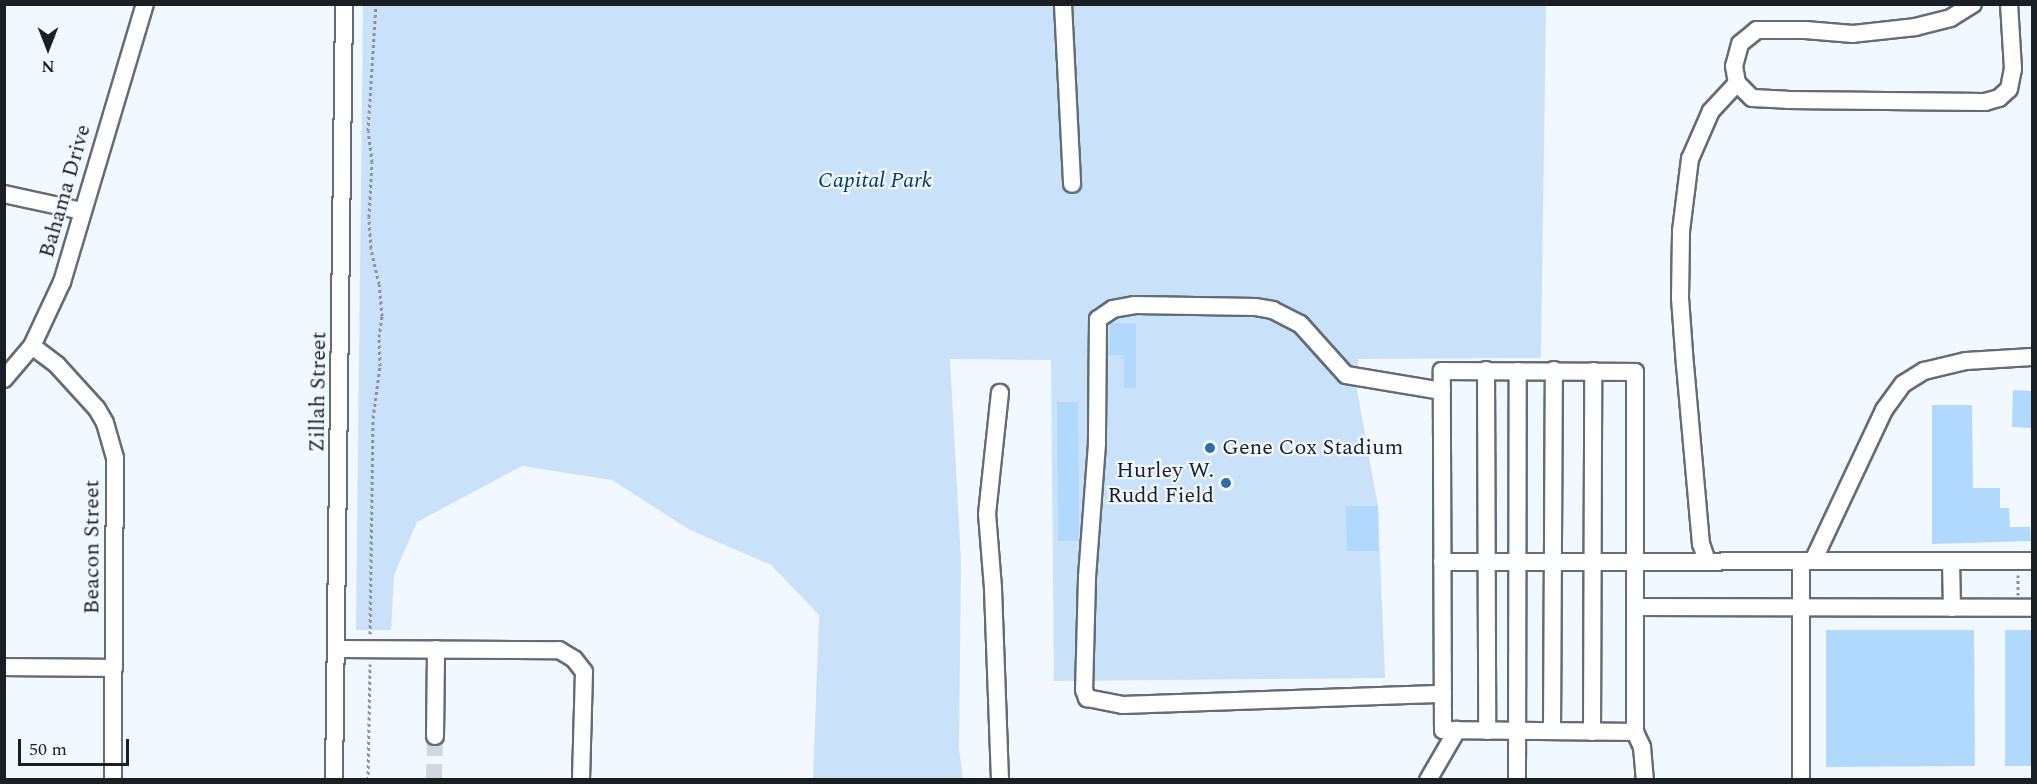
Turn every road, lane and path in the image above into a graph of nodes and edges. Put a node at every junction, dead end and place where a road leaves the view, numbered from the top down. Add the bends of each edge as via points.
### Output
1 (146, 4) edge
2 (344, 4) edge
3 (376, 4) edge
4 (1063, 4) edge
5 (1973, 4) edge
6 (2008, 4) edge
7 (1737, 83) junction
8 (1072, 184) dead end
9 (4, 194) edge
10 (82, 211) junction
11 (32, 346) junction
12 (2032, 357) edge
13 (1486, 370) junction
14 (1554, 370) junction
15 (1518, 371) junction
16 (1593, 371) junction
17 (4, 379) edge
18 (1442, 391) junction
19 (1000, 393) dead end
20 (1553, 561) junction
21 (1593, 561) junction
22 (1636, 561) junction
23 (1707, 561) junction
24 (1807, 561) junction
25 (1951, 561) junction
26 (2025, 561) edge
27 (1442, 562) junction
28 (1487, 562) junction
29 (1518, 562) junction
30 (1636, 607) junction
31 (1801, 607) junction
32 (1952, 608) junction
33 (2025, 608) edge
34 (337, 649) junction
35 (370, 649) junction
36 (436, 649) junction
37 (4, 667) edge
38 (114, 668) junction
39 (1443, 694) junction
40 (1457, 730) junction
41 (1487, 731) junction
42 (1517, 731) junction
43 (1552, 731) junction
44 (1592, 732) junction
45 (1635, 732) junction
46 (435, 736) tunnel mouth
47 (112, 780) edge
48 (334, 780) edge
49 (368, 780) edge
50 (582, 780) edge
51 (1000, 780) edge
52 (1428, 780) edge
53 (1517, 780) edge
54 (1645, 780) edge
55 (1801, 780) edge

1 - 10 street, Bahama Drive
2 - 34 street, Zillah Street
3 - 35 path via 368,131 372,162 369,217 382,316 373,418
4 - 8 street
5 - 7 street via 1951,18 1906,28 1853,34 1757,30 1740,44 1734,66
6 - 7 street via 2013,69 2009,89 1999,98 1985,102 1752,98
7 - 23 street via 1711,111 1690,159 1682,220 1680,298 1701,544
9 - 10 street
10 - 11 street, Bahama Drive via 62,282
11 - 17 street, Bahama Drive
11 - 38 street, Beacon Street via 57,365 97,409 111,441 115,459
12 - 24 street via 1955,364 1924,371 1903,384 1884,410
13 - 15 street
13 - 18 street via 1442,371
13 - 28 street
14 - 15 street
14 - 16 street
14 - 20 street
15 - 29 street
16 - 21 street
16 - 22 street via 1635,372
18 - 27 street
18 - 39 street via 1346,375 1300,324 1273,310 1135,305 1113,309 1098,319 1097,444 1084,690 1088,699 1123,705
19 - 51 street via 987,514
20 - 21 street
20 - 29 street
20 - 43 street
21 - 22 street
21 - 44 street
22 - 23 street
22 - 30 street
23 - 24 street
24 - 25 street
24 - 31 street
25 - 26 street
25 - 32 street
26 - 33 path
27 - 28 street
27 - 39 street
28 - 29 street
28 - 41 street
29 - 42 street
30 - 31 street
30 - 45 street
31 - 32 street
31 - 55 street
32 - 33 street
34 - 35 street
34 - 48 street, Zillah Street
35 - 36 street
35 - 49 path
36 - 46 street
36 - 50 street via 559,650 574,659 584,672
37 - 38 street
38 - 47 street, Beacon Street
39 - 40 street via 1443,730
40 - 41 street
40 - 52 street
41 - 42 street
42 - 43 street
42 - 53 street
43 - 44 street
44 - 45 street
45 - 54 street via 1642,747

